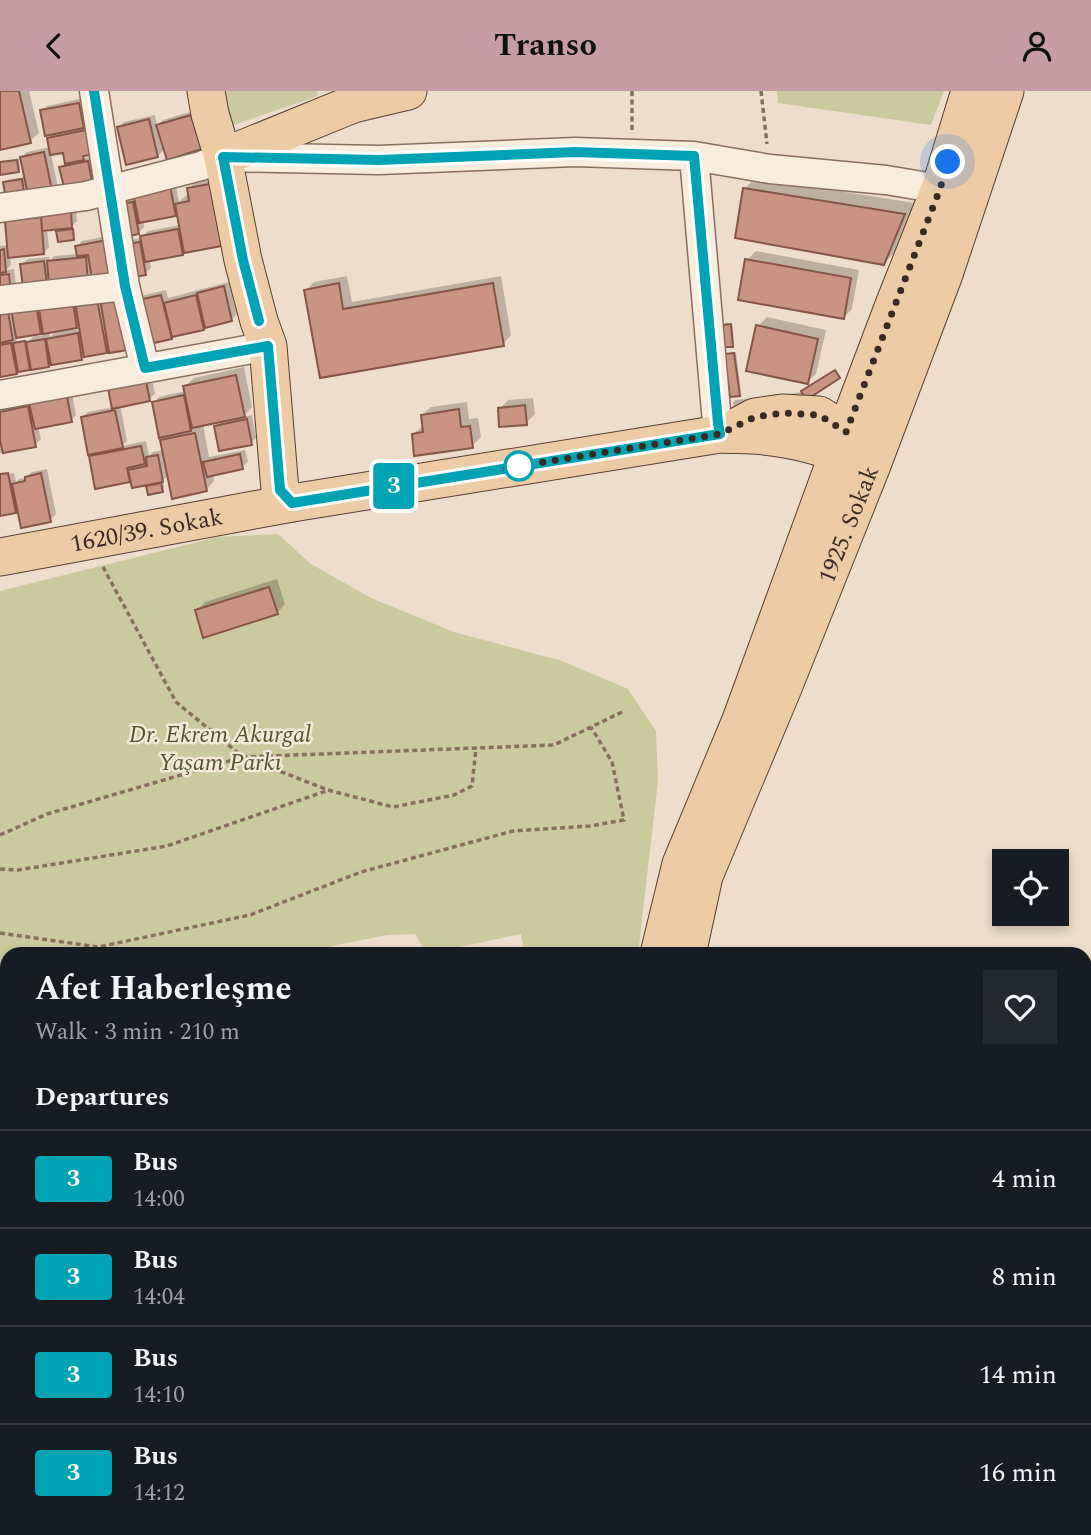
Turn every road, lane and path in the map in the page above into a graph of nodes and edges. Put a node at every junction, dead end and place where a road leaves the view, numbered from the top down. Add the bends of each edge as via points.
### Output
1 (94, 91) edge
2 (206, 91) edge
3 (408, 91) edge
4 (632, 91) edge
5 (761, 91) edge
6 (970, 91) edge
7 (1005, 91) edge
8 (336, 101) edge
9 (633, 154) junction
10 (694, 156) junction
11 (223, 157) junction
12 (771, 169) junction
13 (940, 189) junction
14 (109, 190) junction
15 (0, 208) edge
16 (125, 286) junction
17 (0, 300) edge
18 (268, 346) junction
19 (145, 368) junction
20 (0, 395) edge
21 (720, 434) junction
22 (852, 450) junction
23 (292, 503) junction
24 (88, 541) junction
25 (0, 557) edge
26 (622, 712) dead end
27 (591, 727) junction
28 (477, 748) junction
29 (243, 757) junction
30 (328, 790) junction
31 (0, 835) edge
32 (0, 869) edge
33 (0, 933) edge
34 (661, 947) edge
35 (689, 947) edge

1 - 14 street
2 - 11 main road
3 - 8 main road via 353,104
4 - 9 path
5 - 12 path
6 - 13 main road, 1925. Sokak
7 - 22 main road, 1925. Sokak via 944,274
8 - 11 main road
9 - 10 street
9 - 11 street via 379,160
10 - 12 street
10 - 21 street
11 - 14 street
11 - 18 main road via 243,260
12 - 13 street
13 - 22 main road, 1925. Sokak
14 - 15 street
14 - 16 street
16 - 17 street
16 - 19 street
18 - 19 street
18 - 23 main road via 280,490
19 - 20 street
21 - 22 main road, 1620/39. Sokak
21 - 23 main road, 1620/39. Sokak
22 - 34 main road, 1925. Sokak via 681,864
22 - 35 main road, 1925. Sokak via 782,690 704,876
23 - 24 main road, 1620/39. Sokak
24 - 25 main road, 1620/39. Sokak
24 - 29 path via 176,702
26 - 27 path
27 - 28 path via 554,745
27 - 33 path via 612,762 624,820 513,831 362,872 250,915 98,947
28 - 29 path
28 - 30 path via 472,786 454,795 393,807
29 - 30 path
29 - 31 path via 47,814
30 - 32 path via 167,846

